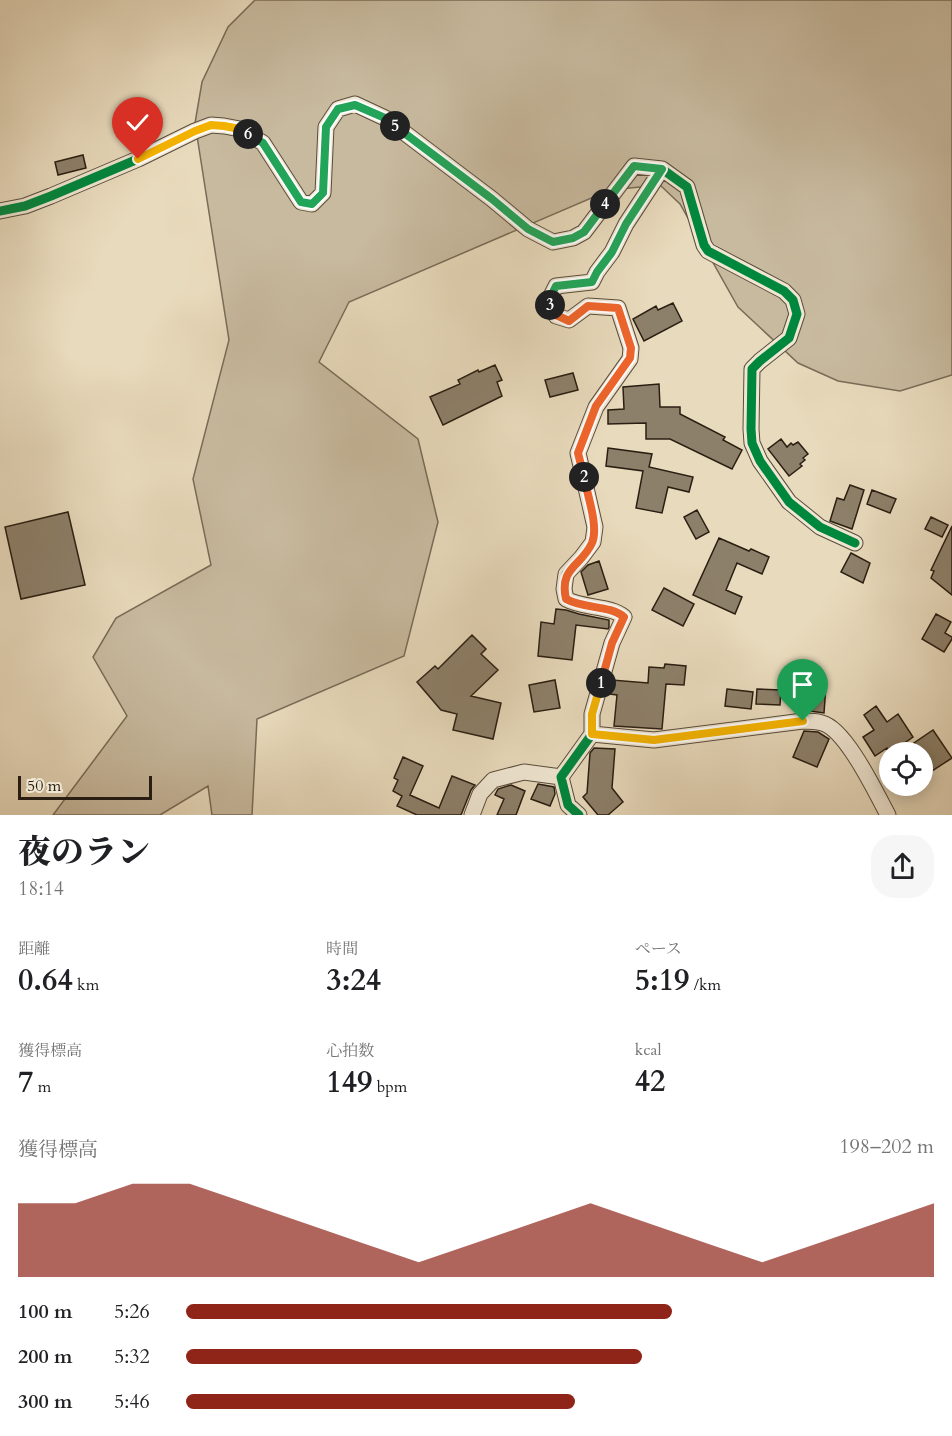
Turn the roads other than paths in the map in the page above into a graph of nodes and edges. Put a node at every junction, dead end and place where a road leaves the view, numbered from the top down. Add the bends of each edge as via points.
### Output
1 (662, 169) junction
2 (0, 211) edge
3 (855, 543) dead end
4 (592, 734) junction
5 (561, 777) junction
6 (472, 815) edge
7 (579, 815) edge
8 (888, 815) edge

1 - 2 street via 634,166 584,232 553,242 528,229 385,118 355,105 338,109 326,127 323,193 312,204 301,202 263,143 240,129 211,125 26,206
1 - 3 street via 687,187 708,251 784,291 793,300 797,314 789,338 752,369 752,443 789,502 820,528
1 - 4 street via 592,282 556,286 548,302 556,315 569,321 588,306 618,308 631,348 630,358 596,406 578,453 595,527 593,542 566,574 564,589 566,599 574,604 619,612 624,617 612,643 592,714
4 - 5 street
4 - 8 street via 654,740 803,721 824,723 849,747
5 - 6 street via 524,772 493,780 480,794
5 - 7 street via 568,805

